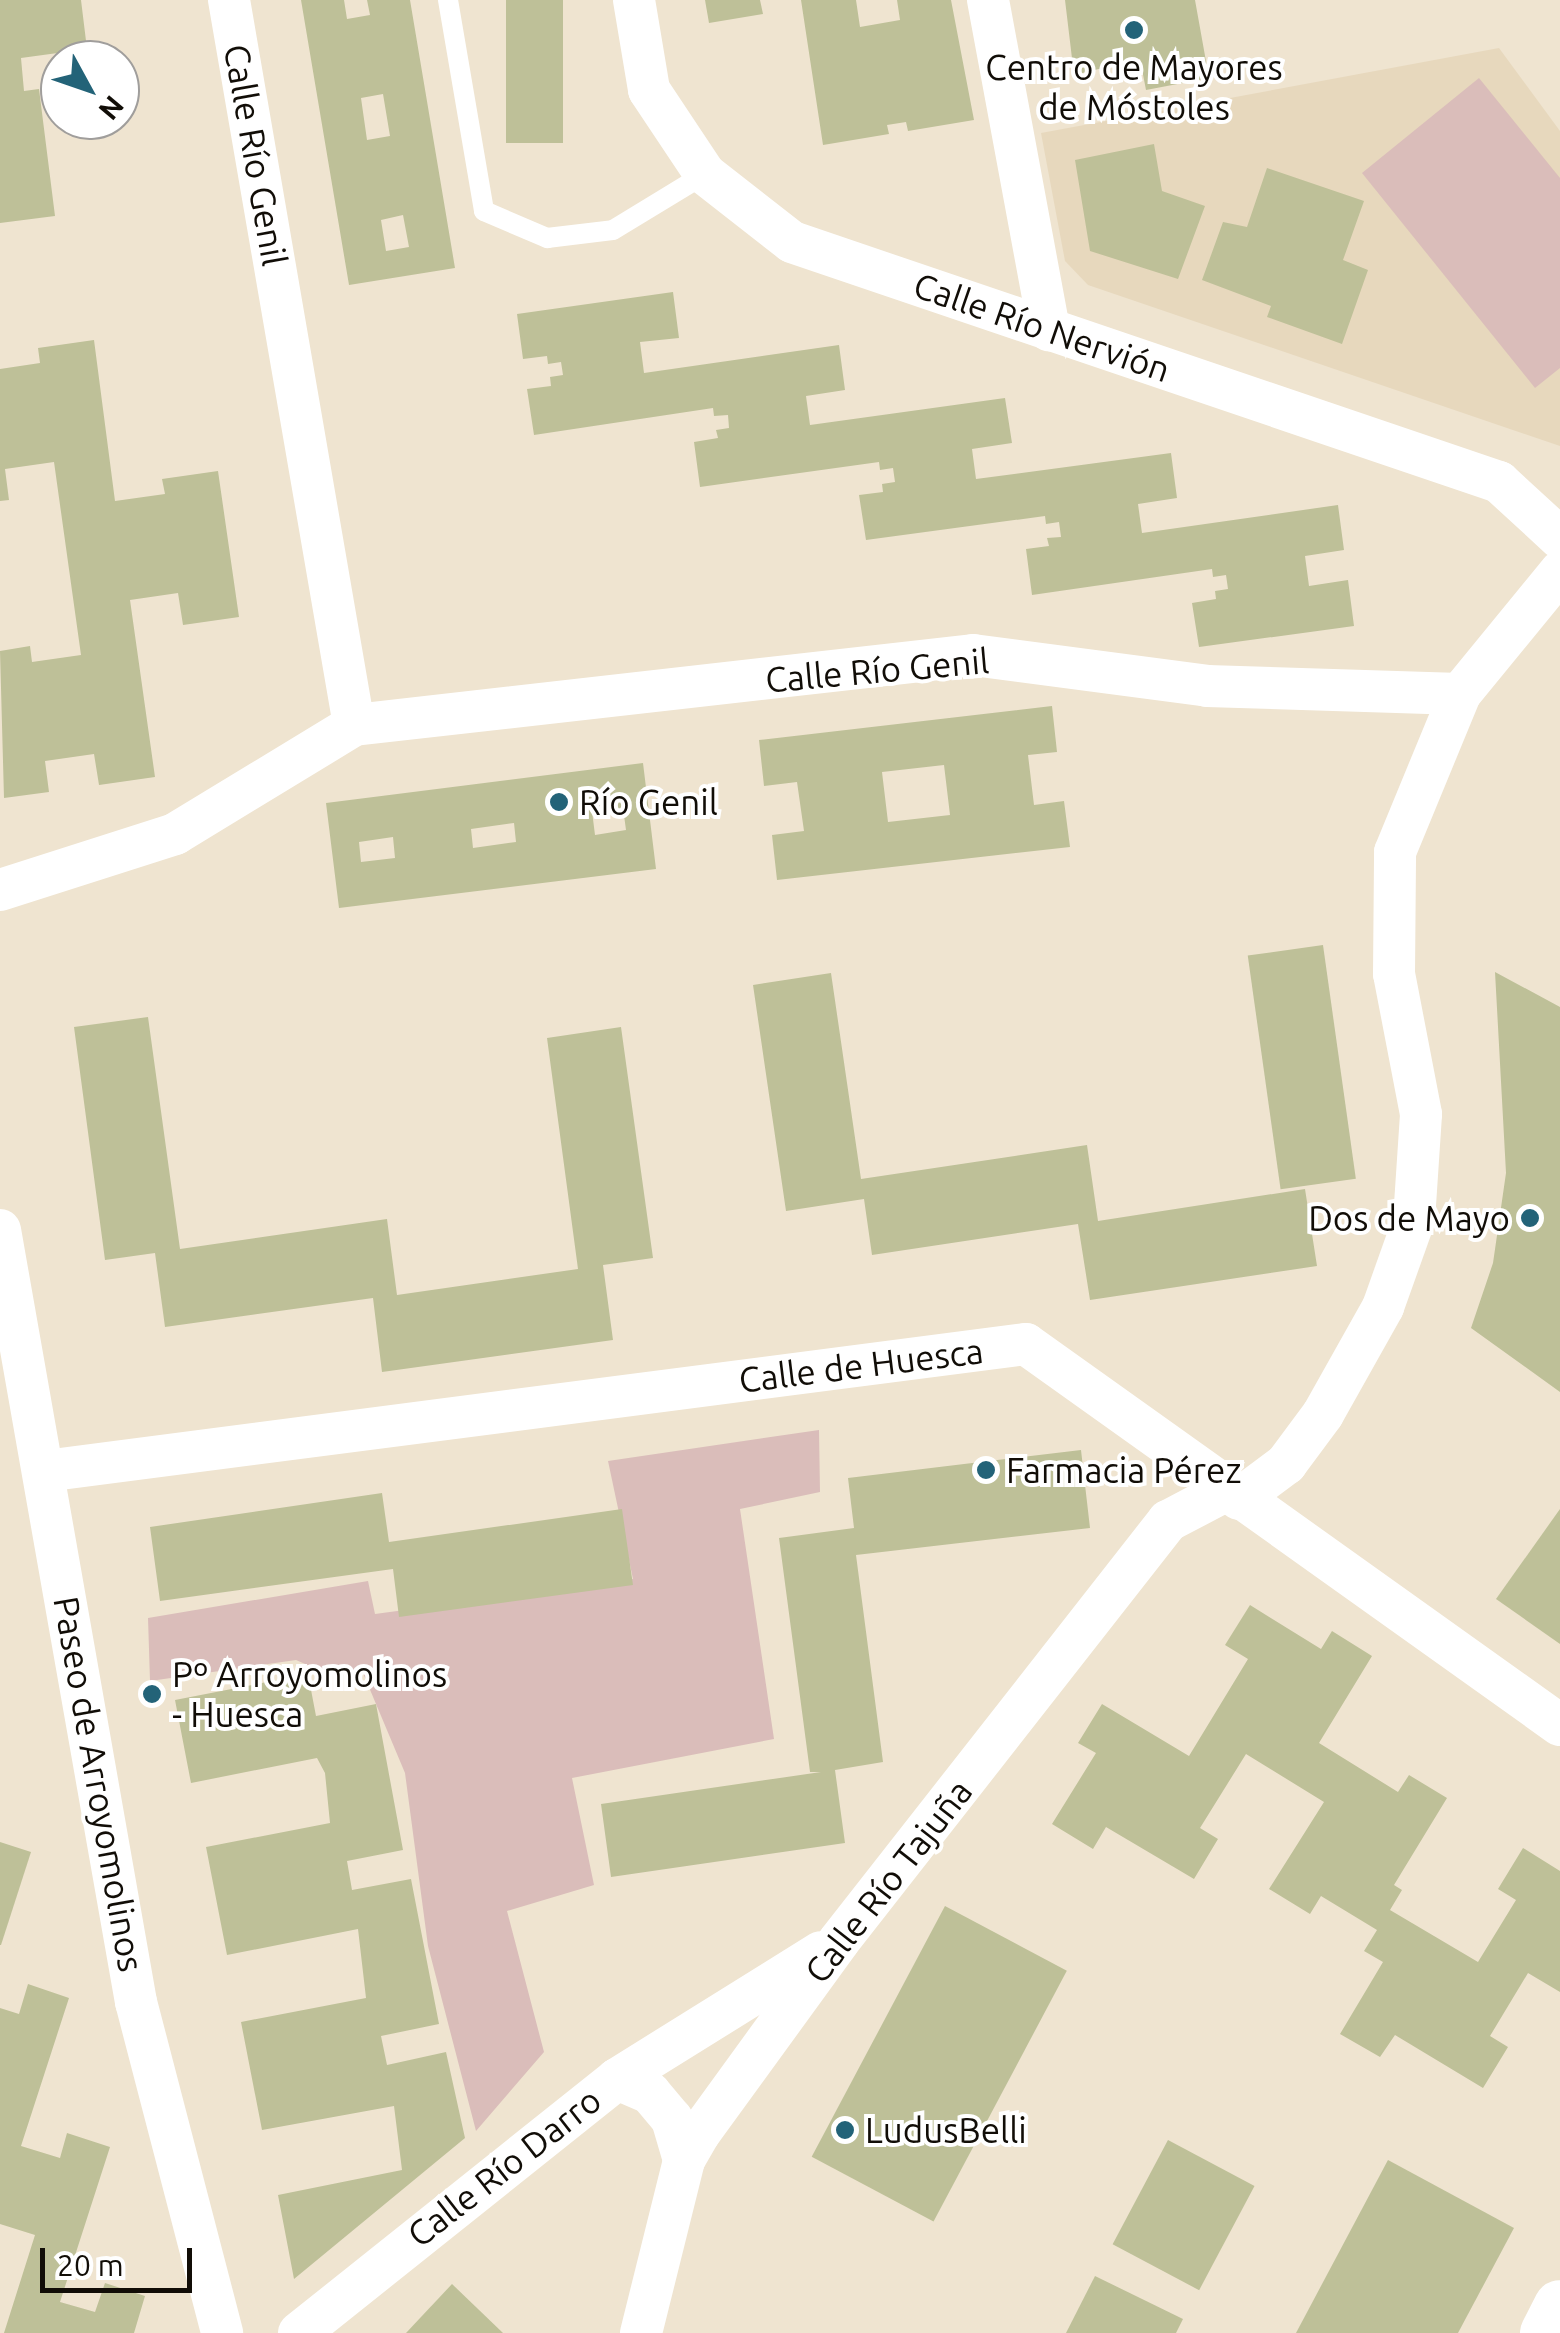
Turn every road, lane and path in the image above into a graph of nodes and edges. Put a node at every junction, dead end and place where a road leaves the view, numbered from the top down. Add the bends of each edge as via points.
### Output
1 (229, 0) edge
2 (448, 0) edge
3 (634, 0) edge
4 (988, 0) edge
5 (706, 174) junction
6 (1048, 330) junction
7 (1560, 538) edge
8 (1560, 572) edge
9 (1460, 694) junction
10 (354, 725) junction
11 (0, 890) edge
12 (0, 1230) edge
13 (16, 1405) edge
14 (45, 1470) junction
15 (1234, 1494) junction
16 (1560, 1725) edge
17 (839, 1941) junction
18 (617, 2078) junction
19 (684, 2160) junction
20 (1560, 2306) edge
21 (222, 2333) edge
22 (299, 2333) edge
23 (641, 2333) edge
24 (1546, 2333) edge

1 - 10 street, Calle Río Genil
2 - 5 lane via 484,211 547,238 614,230
3 - 5 street, Calle Río Nervión via 650,90
4 - 6 street
5 - 6 street, Calle Río Nervión via 792,242
6 - 7 street, Calle Río Nervión via 1499,482
8 - 9 street, Calle Río Tajuña
9 - 10 street, Calle Río Genil via 1207,686 973,655
9 - 15 street, Calle Río Tajuña via 1396,852 1394,974 1421,1114 1414,1220 1384,1306 1323,1414 1286,1464
10 - 11 street, Calle Río Genil via 175,834
12 - 13 street, Paseo de Arroyomolinos
13 - 14 street, Paseo de Arroyomolinos
14 - 15 street, Calle de Huesca via 1026,1344
14 - 21 street, Paseo de Arroyomolinos via 136,2002
15 - 16 street, Calle de Huesca
15 - 17 street, Calle Río Tajuña via 1168,1521
17 - 18 street, Calle Río Darro
17 - 19 street, Calle Río Tajuña
18 - 19 street, Calle Río Darro via 650,2093 672,2120
18 - 22 street, Calle Río Darro
19 - 23 street, Calle Río Tajuña
20 - 24 street

